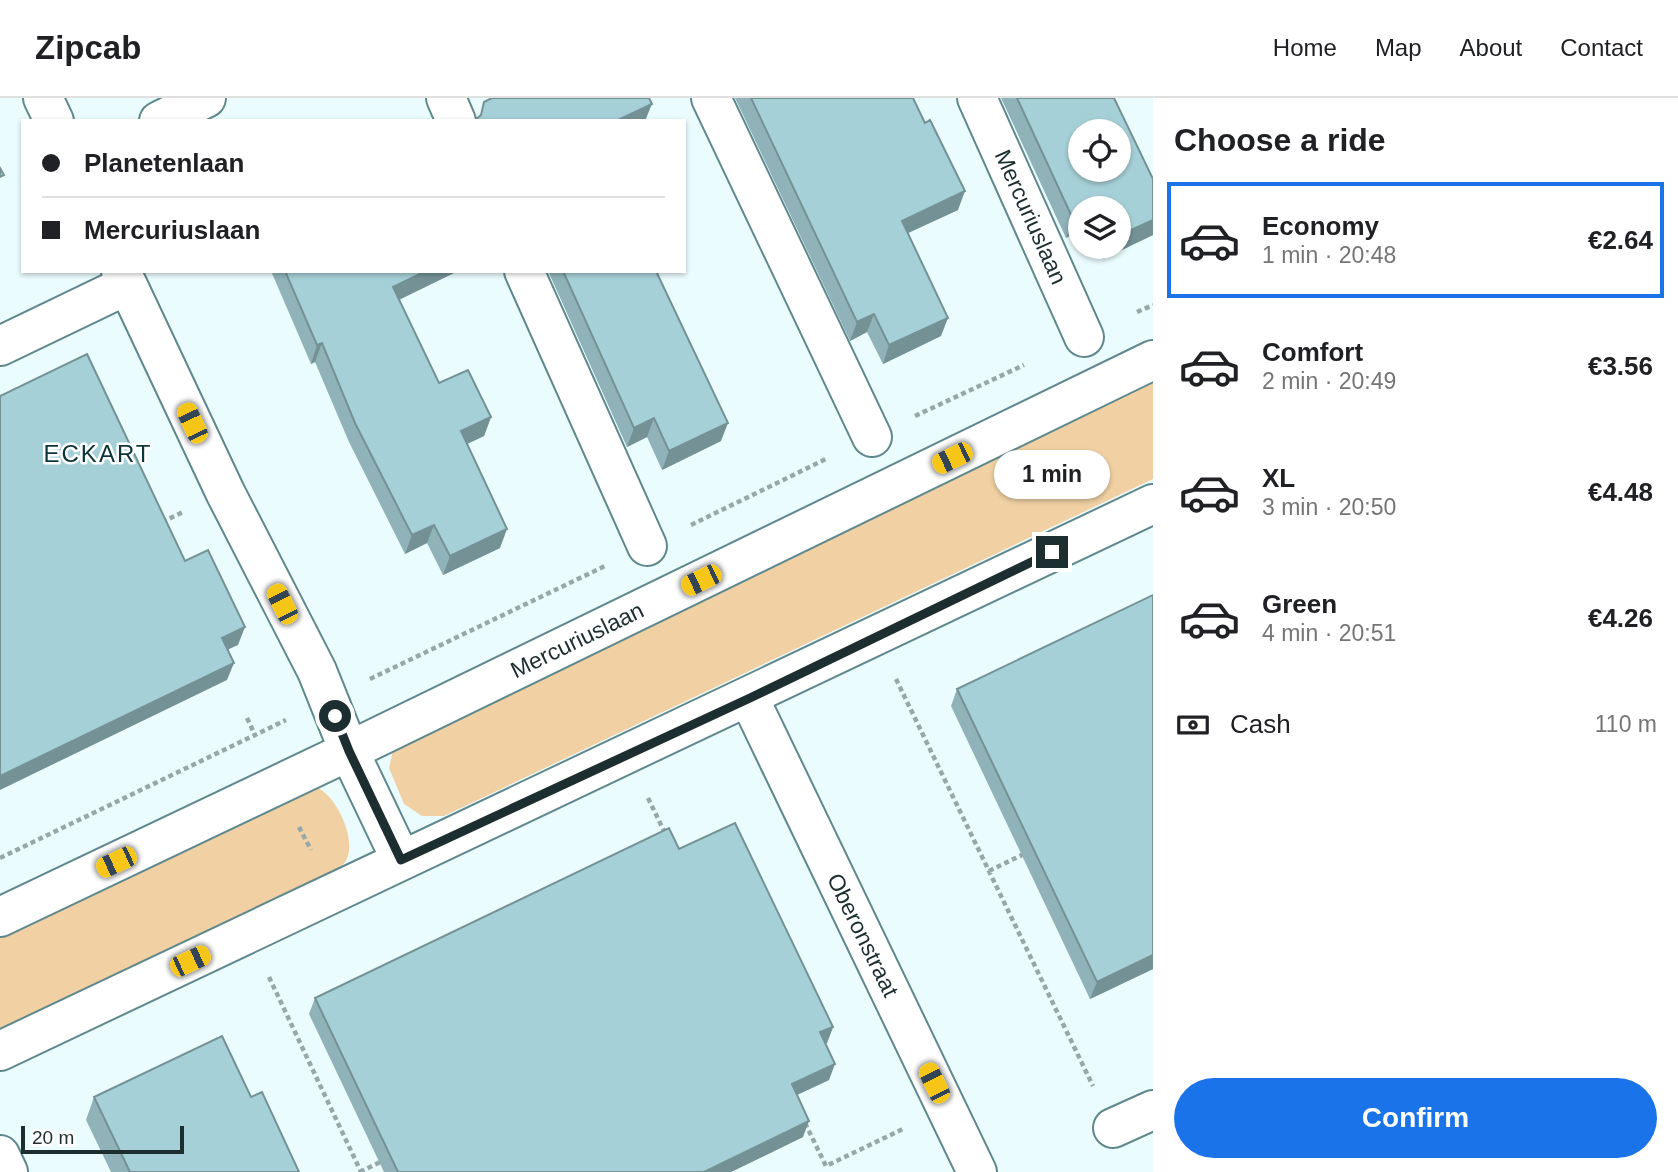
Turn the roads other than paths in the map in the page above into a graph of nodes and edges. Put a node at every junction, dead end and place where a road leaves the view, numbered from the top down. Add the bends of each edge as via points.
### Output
1 (43, 98) edge
2 (206, 98) edge
3 (446, 98) edge
4 (711, 98) edge
5 (977, 98) edge
6 (53, 119) edge
7 (163, 119) edge
8 (455, 119) edge
9 (525, 273) edge
10 (124, 278) edge
11 (1084, 337) road end
12 (0, 346) edge
13 (1153, 360) edge
14 (872, 437) road end
15 (1153, 504) edge
16 (647, 546) road end
17 (750, 698) junction
18 (349, 751) junction
19 (401, 860) junction
20 (0, 917) edge
21 (0, 1051) edge
22 (1153, 1110) edge
23 (1113, 1128) road end
24 (0, 1155) edge
25 (8, 1172) edge
26 (976, 1172) edge

1 - 6 street
2 - 7 street
3 - 8 street
4 - 14 street
5 - 11 street, Mercuriuslaan
9 - 16 street
10 - 12 street
10 - 18 street via 225,492 317,671
13 - 18 street, Mercuriuslaan
15 - 17 street
17 - 19 street
17 - 26 street, Oberonstraat
18 - 19 street
18 - 20 street, Mercuriuslaan
19 - 21 street
22 - 23 street
24 - 25 street

